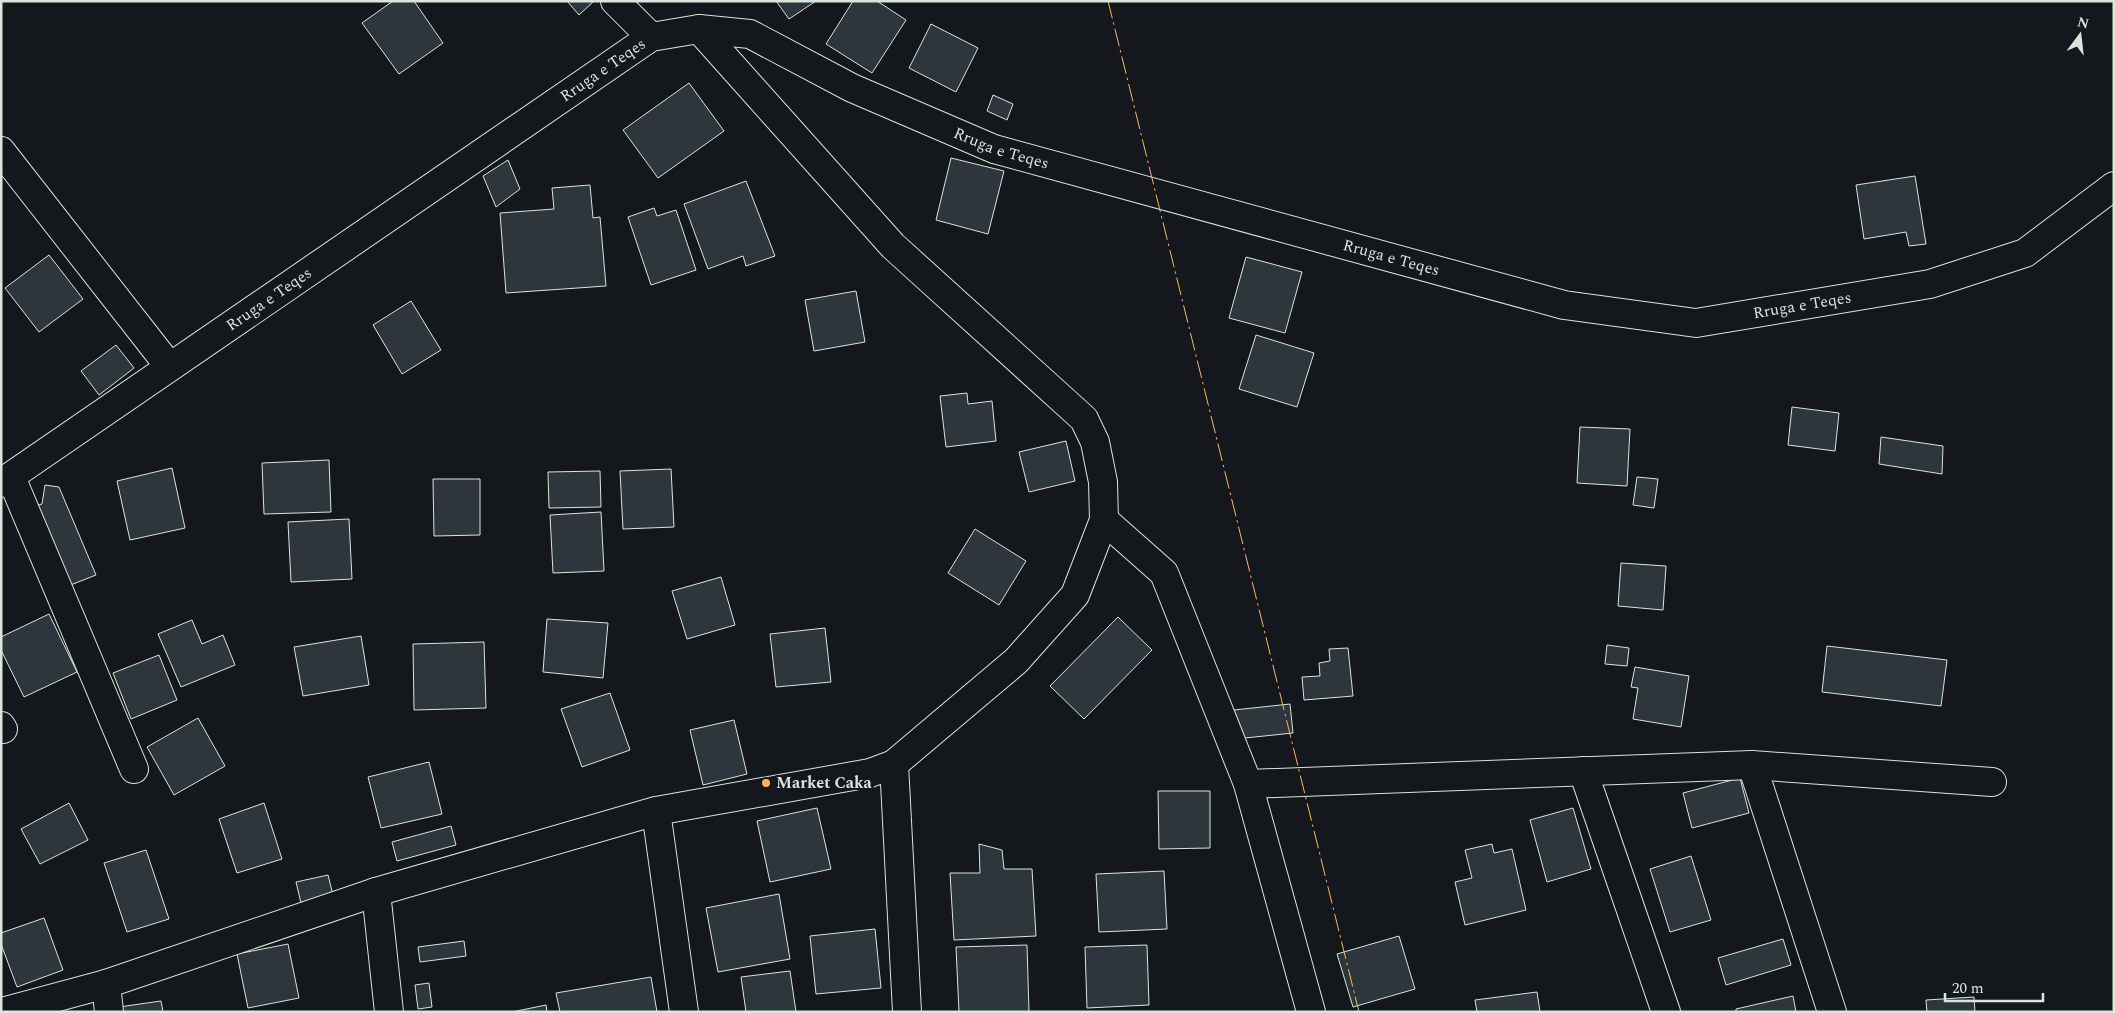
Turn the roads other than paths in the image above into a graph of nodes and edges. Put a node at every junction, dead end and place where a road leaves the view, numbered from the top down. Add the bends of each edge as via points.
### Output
1 (615, 1) edge
2 (699, 29) junction
3 (651, 38) junction
4 (1, 151) edge
5 (2114, 186) edge
6 (169, 366) junction
7 (6, 480) edge
8 (1104, 520) junction
9 (894, 764) junction
10 (1752, 765) junction
11 (134, 769) dead end
12 (1583, 771) junction
13 (1992, 782) dead end
14 (1248, 784) junction
15 (656, 811) junction
16 (376, 892) junction
17 (106, 984) junction
18 (2, 1012) edge
19 (108, 1012) edge
20 (389, 1012) edge
21 (684, 1012) edge
22 (907, 1012) edge
23 (1311, 1012) edge
24 (1666, 1012) edge
25 (1832, 1012) edge

1 - 3 street
2 - 3 street, Rruga e Teqes
2 - 5 street, Rruga e Teqes via 750,34 852,88 994,149 1564,305 1696,323 1930,284 2025,253
2 - 8 street via 893,246 1084,419 1095,442 1103,482
3 - 6 street, Rruga e Teqes
4 - 6 street
6 - 7 street, Rruga e Teqes
7 - 11 street
8 - 9 street via 1075,595 1016,661
8 - 14 street via 1164,573
9 - 15 street via 870,774
9 - 22 street
10 - 12 street
10 - 13 street
10 - 25 street
12 - 14 street
12 - 24 street
14 - 23 street
15 - 16 street
15 - 21 street
16 - 17 street
16 - 20 street
17 - 18 street
17 - 19 street

